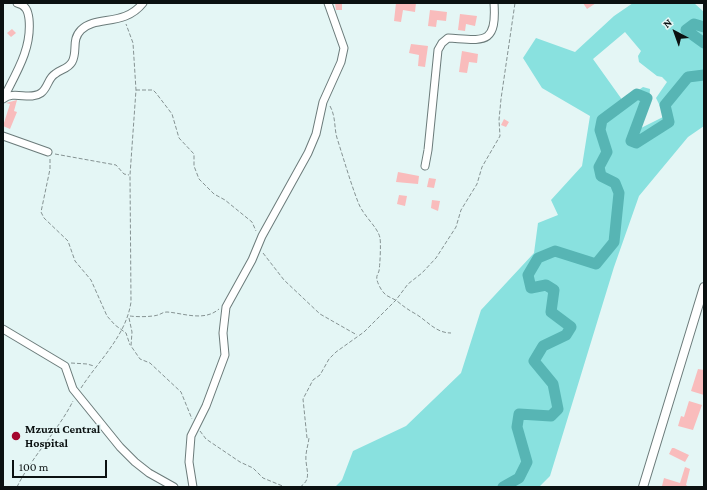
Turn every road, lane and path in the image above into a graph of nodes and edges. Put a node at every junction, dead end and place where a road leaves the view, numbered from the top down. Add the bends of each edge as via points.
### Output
1 (18, 3) edge
2 (144, 3) edge
3 (328, 3) edge
4 (494, 3) edge
5 (515, 3) edge
6 (124, 18) junction
7 (136, 90) junction
8 (326, 96) junction
9 (3, 99) edge
10 (3, 136) edge
11 (48, 152) junction
12 (425, 166) dead end
13 (130, 175) junction
14 (260, 243) junction
15 (704, 287) edge
16 (396, 300) junction
17 (226, 307) junction
18 (129, 316) junction
19 (3, 329) edge
20 (121, 330) junction
21 (451, 333) dead end
22 (358, 336) junction
23 (131, 346) junction
24 (65, 366) junction
25 (95, 366) junction
26 (76, 394) junction
27 (195, 426) junction
28 (17, 487) edge
29 (174, 487) edge
30 (193, 487) edge
31 (285, 487) edge
32 (300, 487) edge
33 (643, 487) edge

1 - 9 street via 28,10 29,43
2 - 6 street
3 - 8 street via 344,48 337,74
4 - 12 street via 495,18 488,36 480,40 448,38 438,50
5 - 16 path via 501,99 500,136 482,167 477,184 461,210 456,227 436,258 408,284
6 - 7 path via 133,43
6 - 9 street via 88,25 82,30 75,41 72,62 54,74 40,94 9,95
7 - 13 path
7 - 14 path via 153,90 156,93 172,114 179,138 194,154 194,166 199,179 214,194 252,222
8 - 14 street via 308,153
8 - 16 path via 359,204 380,238 377,280 385,294
10 - 11 street
11 - 13 path via 116,165 124,174
11 - 20 path via 51,161 41,212 68,241 74,261 91,280 107,316
13 - 18 path via 132,272
14 - 17 street
14 - 22 path via 264,256 284,280 320,314
15 - 33 street
16 - 21 path via 404,309 415,313 435,329
16 - 22 path
17 - 18 path via 207,315 197,316 165,311 157,315
17 - 27 street via 223,333 225,355 206,406
18 - 20 path
18 - 23 path
19 - 24 street
20 - 23 path via 126,333
20 - 25 path via 113,345
22 - 32 path via 329,359 302,399 309,438 306,460 309,475 305,484
23 - 27 path via 140,359 150,363 181,392
24 - 25 path via 70,363
24 - 26 street
25 - 26 path
26 - 28 path via 65,417
26 - 29 street via 135,462
27 - 30 street via 191,436 189,457
27 - 31 path via 206,439 253,468 263,478

